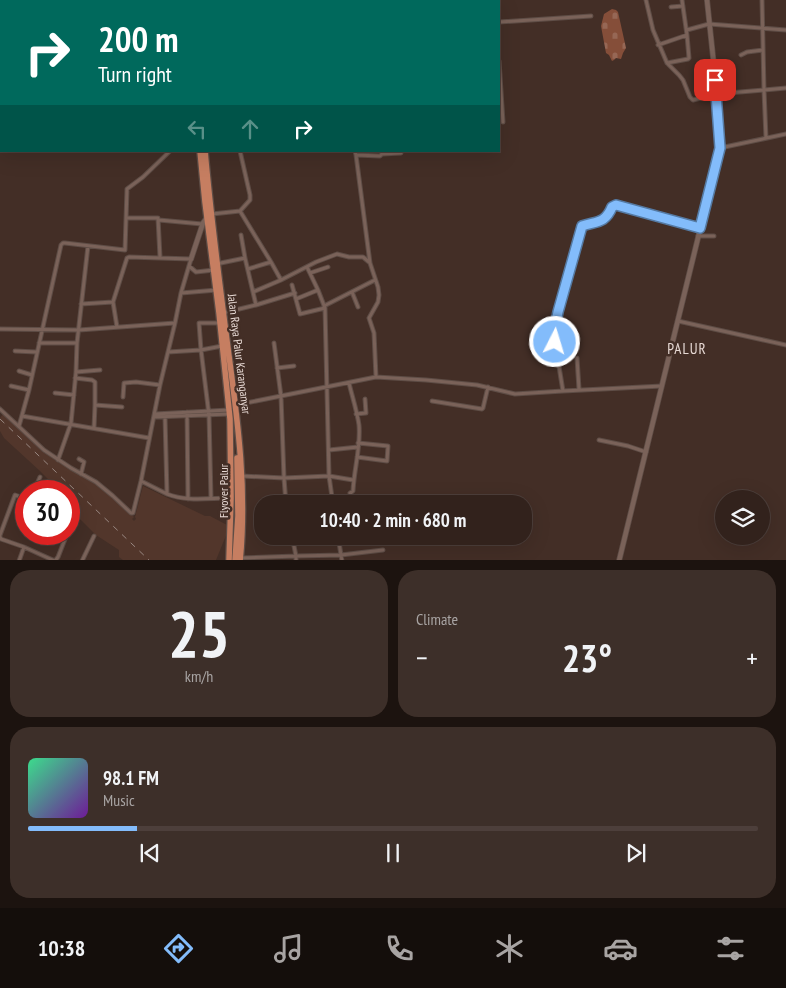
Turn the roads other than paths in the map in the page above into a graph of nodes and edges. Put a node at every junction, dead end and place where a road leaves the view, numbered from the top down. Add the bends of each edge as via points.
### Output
1 (646, 0) edge
2 (682, 0) edge
3 (707, 0) edge
4 (762, 0) edge
5 (683, 6) junction
6 (671, 7) dead end
7 (591, 16) dead end
8 (500, 22) edge
9 (710, 24) junction
10 (763, 28) junction
11 (687, 30) junction
12 (786, 30) edge
13 (687, 35) junction
14 (658, 44) junction
15 (763, 50) junction
16 (741, 55) dead end
17 (667, 63) junction
18 (500, 88) edge
19 (786, 88) edge
20 (764, 90) junction
21 (716, 94) junction
22 (503, 122) dead end
23 (786, 134) edge
24 (766, 138) junction
25 (720, 148) junction
26 (169, 152) edge
27 (200, 152) edge
28 (205, 152) edge
29 (240, 152) edge
30 (356, 153) edge
31 (382, 153) edge
32 (401, 153) dead end
33 (240, 211) junction
34 (209, 216) junction
35 (127, 218) junction
36 (159, 220) junction
37 (202, 224) junction
38 (700, 228) junction
39 (240, 235) dead end
40 (698, 236) junction
41 (714, 236) dead end
42 (88, 246) junction
43 (160, 257) junction
44 (245, 258) junction
45 (191, 259) junction
46 (271, 262) junction
47 (370, 263) junction
48 (189, 266) junction
49 (307, 266) junction
50 (215, 267) junction
51 (328, 267) dead end
52 (248, 269) junction
53 (310, 273) junction
54 (281, 280) junction
55 (375, 280) junction
56 (292, 285) dead end
57 (218, 290) junction
58 (318, 290) junction
59 (253, 292) junction
60 (352, 292) junction
61 (182, 293) junction
62 (294, 293) junction
63 (296, 299) junction
64 (113, 302) junction
65 (81, 304) junction
66 (256, 305) junction
67 (324, 307) junction
68 (358, 307) dead end
69 (221, 313) junction
70 (678, 321) junction
71 (175, 323) junction
72 (222, 323) junction
73 (117, 327) junction
74 (0, 328) edge
75 (42, 330) junction
76 (79, 330) junction
77 (39, 343) junction
78 (77, 343) junction
79 (274, 343) dead end
80 (786, 345) edge
81 (225, 346) junction
82 (201, 350) junction
83 (15, 351) dead end
84 (36, 352) junction
85 (168, 352) junction
86 (576, 358) dead end
87 (294, 366) dead end
88 (277, 368) junction
89 (100, 370) dead end
90 (19, 371) dead end
91 (76, 372) junction
92 (32, 375) junction
93 (376, 377) junction
94 (75, 378) junction
95 (349, 382) junction
96 (160, 385) junction
97 (11, 386) dead end
98 (662, 386) junction
99 (327, 387) junction
100 (488, 387) junction
101 (579, 389) junction
102 (29, 390) junction
103 (563, 390) junction
104 (56, 393) dead end
105 (74, 395) junction
106 (281, 396) junction
107 (123, 397) dead end
108 (365, 399) dead end
109 (432, 401) dead end
110 (95, 405) junction
111 (236, 405) junction
112 (122, 408) dead end
113 (0, 409) edge
114 (229, 412) junction
115 (209, 413) junction
116 (187, 414) junction
117 (356, 414) junction
118 (155, 415) junction
119 (22, 416) junction
120 (165, 417) junction
121 (230, 422) junction
122 (237, 423) junction
123 (71, 424) junction
124 (19, 426) junction
125 (94, 428) junction
126 (149, 438) junction
127 (599, 440) dead end
128 (358, 445) junction
129 (329, 450) junction
130 (646, 452) junction
131 (356, 457) junction
132 (79, 459) dead end
133 (58, 460) junction
134 (235, 465) junction
135 (81, 474) junction
136 (242, 476) junction
137 (328, 476) junction
138 (40, 477) dead end
139 (284, 478) junction
140 (39, 480) edge
141 (354, 480) junction
142 (141, 482) junction
143 (167, 494) junction
144 (285, 495) edge
145 (331, 495) edge
146 (351, 495) edge
147 (15, 496) edge
148 (211, 498) junction
149 (231, 498) junction
150 (188, 499) junction
151 (0, 536) edge
152 (94, 536) dead end
153 (63, 545) edge
154 (294, 545) edge
155 (339, 545) edge
156 (24, 547) junction
157 (383, 550) dead end
158 (341, 555) junction
159 (296, 556) junction
160 (19, 560) edge
161 (55, 560) edge
162 (83, 560) edge
163 (235, 560) edge
164 (296, 560) edge
165 (342, 560) edge
166 (620, 560) edge

1 - 14 street
2 - 5 street
3 - 9 street
4 - 10 street
5 - 6 street
5 - 11 street
7 - 8 street
9 - 10 street
9 - 11 street
9 - 21 street
10 - 12 street
10 - 15 street
11 - 13 street
13 - 14 street
13 - 17 street via 689,58
14 - 17 street
15 - 16 street
15 - 20 street
17 - 21 street via 683,80 691,99
18 - 22 street
19 - 20 street
20 - 21 street
20 - 24 street
21 - 25 street
23 - 24 street
24 - 25 street
25 - 38 street
26 - 35 street via 127,189
27 - 34 main road, Jalan Raya Palur Karanganyar
28 - 34 main road, Jalan Raya Palur Karanganyar
29 - 33 street via 250,197
30 - 31 street via 380,156
30 - 47 street
31 - 32 street
33 - 34 street
33 - 46 street
34 - 37 street
34 - 50 main road, Jalan Raya Palur Karanganyar
35 - 36 street via 157,217
35 - 42 street via 125,250
36 - 37 street
36 - 43 street
37 - 45 street
38 - 40 street
38 - 103 street via 616,205 602,221 582,226 554,332
39 - 44 street
40 - 41 street
40 - 70 street
42 - 65 street
42 - 75 street via 61,245
43 - 45 street
43 - 64 street via 129,256
44 - 50 street
44 - 52 street
45 - 48 street
46 - 52 street
46 - 54 street
47 - 49 street via 363,257 339,254
47 - 55 street
48 - 50 street via 196,272
48 - 61 street
49 - 53 street
49 - 54 street
50 - 57 main road, Jalan Raya Palur Karanganyar
51 - 53 street
52 - 59 street
53 - 58 street
54 - 59 street
55 - 60 street
55 - 93 street via 378,300 369,318 374,333
56 - 62 street
57 - 61 street
57 - 69 main road, Jalan Raya Palur Karanganyar
58 - 63 street
58 - 67 street
59 - 66 street
60 - 67 street
60 - 68 street
61 - 71 street
62 - 63 street
62 - 66 street
63 - 67 street via 300,314
64 - 65 street
64 - 73 street
65 - 76 street
66 - 69 street
67 - 99 street
69 - 72 main road, Jalan Raya Palur Karanganyar
70 - 80 street
70 - 98 street
71 - 73 street
71 - 85 street
72 - 81 main road, Jalan Raya Palur Karanganyar
72 - 82 street via 200,323
73 - 76 street
74 - 75 street
75 - 76 street
75 - 77 street
76 - 78 street
77 - 78 street
77 - 84 street
78 - 91 street
79 - 88 street
81 - 82 street
81 - 111 main road, Jalan Raya Palur Karanganyar
81 - 114 main road, Jalan Raya Palur Karanganyar
82 - 85 street
82 - 115 street
83 - 84 street
84 - 92 street
85 - 96 street
86 - 101 street
87 - 88 street
88 - 106 street
89 - 91 street
90 - 92 street
91 - 94 street
92 - 102 street
93 - 95 street
93 - 100 street
94 - 105 street
94 - 110 street via 94,381
95 - 99 street
95 - 117 street
96 - 107 street via 124,384
96 - 118 street
97 - 102 street
98 - 101 street
98 - 130 street
99 - 106 street
99 - 129 street
100 - 103 street via 515,394
100 - 109 street via 482,409
101 - 103 street
102 - 119 street
104 - 105 street
105 - 123 street
106 - 111 street
106 - 139 street
108 - 117 street via 366,413
110 - 112 street
110 - 125 street
111 - 122 main road, Jalan Raya Palur Karanganyar
113 - 124 street
114 - 115 street
114 - 121 main road, Jalan Raya Palur Karanganyar
115 - 116 street
115 - 148 street
116 - 118 street
116 - 120 street
116 - 150 street
117 - 128 street
118 - 120 street
118 - 126 street
119 - 123 street
119 - 124 street
120 - 143 street
121 - 134 main road, Flyover Palur
121 - 149 main road, Jalan Raya Palur Karanganyar
122 - 134 main road, Flyover Palur
122 - 136 main road, Jalan Raya Palur Karanganyar
123 - 125 street
123 - 133 street
124 - 133 street
125 - 126 street
126 - 142 street
127 - 130 street
128 - 129 street
128 - 131 street
128 - 131 street via 388,446 388,462
129 - 137 street
130 - 166 street
131 - 141 street
132 - 135 street via 84,462
133 - 135 street
134 - 163 main road, Flyover Palur via 238,516
135 - 142 street via 96,482 132,513
136 - 139 street
136 - 163 main road, Jalan Raya Palur Karanganyar via 242,509
137 - 139 street
137 - 141 street
137 - 145 street
138 - 140 street
139 - 144 street
141 - 146 street
142 - 143 street
143 - 150 street
147 - 151 street
148 - 149 street
148 - 150 street
149 - 163 main road, Jalan Raya Palur Karanganyar
151 - 156 street
152 - 162 street
153 - 161 street
154 - 159 street
155 - 158 street
156 - 160 street
156 - 161 street
157 - 158 street
158 - 159 street
158 - 165 street
159 - 163 street
159 - 164 street

